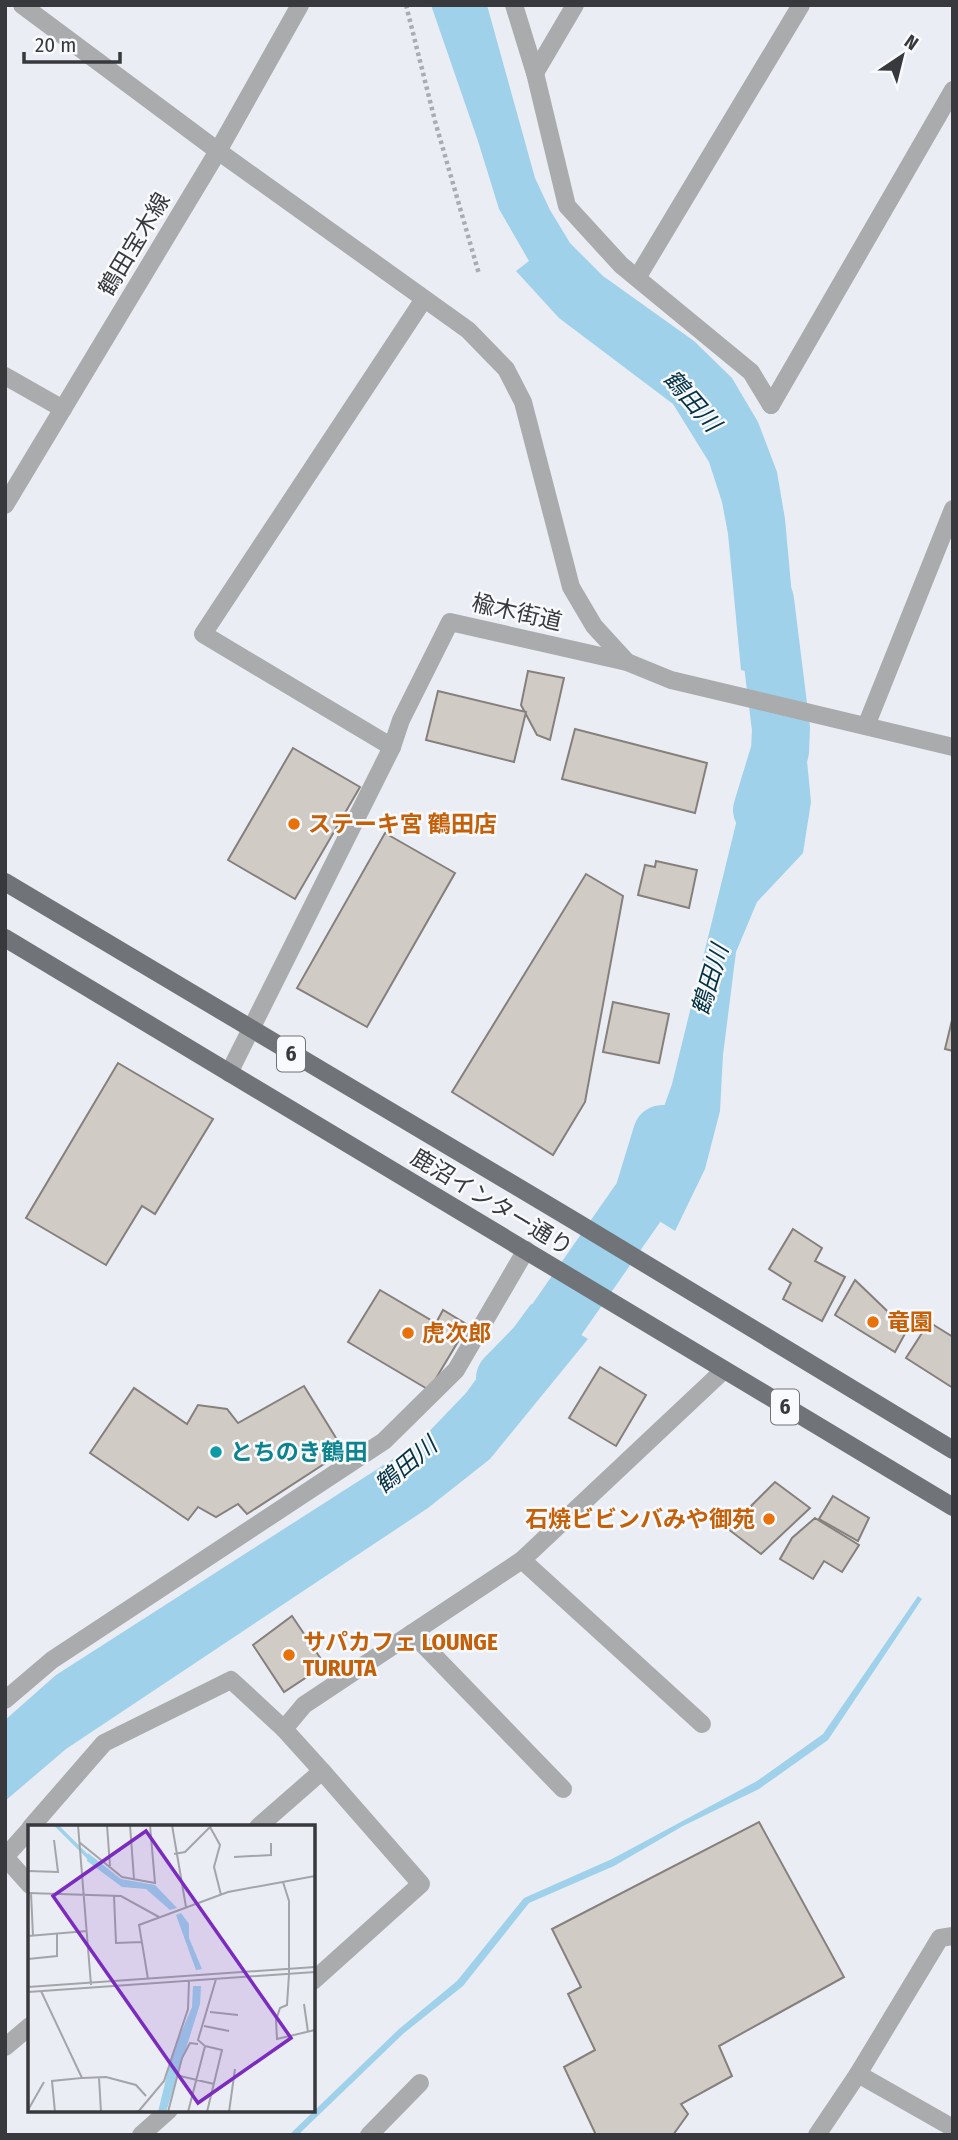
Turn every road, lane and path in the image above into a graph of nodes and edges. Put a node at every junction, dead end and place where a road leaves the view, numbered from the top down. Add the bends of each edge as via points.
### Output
1 (22, 5) edge
2 (300, 5) edge
3 (406, 5) edge
4 (514, 5) edge
5 (575, 5) edge
6 (801, 5) edge
7 (535, 73) junction
8 (953, 90) edge
9 (218, 151) junction
10 (479, 274) dead end
11 (637, 278) junction
12 (424, 299) junction
13 (5, 376) edge
14 (63, 409) junction
15 (5, 505) edge
16 (953, 509) edge
17 (627, 662) junction
18 (866, 726) junction
19 (392, 747) junction
20 (953, 747) edge
21 (5, 882) edge
22 (5, 939) edge
23 (252, 1031) junction
24 (229, 1073) junction
25 (526, 1250) junction
26 (724, 1370) junction
27 (953, 1450) edge
28 (953, 1507) edge
29 (522, 1560) junction
30 (412, 1633) junction
31 (5, 1700) edge
32 (702, 1724) dead end
33 (284, 1729) junction
34 (321, 1771) junction
35 (563, 1789) dead end
36 (34, 1825) edge
37 (260, 1825) edge
38 (28, 1831) edge
39 (5, 1857) edge
40 (28, 1883) edge
41 (953, 1936) edge
42 (315, 1979) edge
43 (28, 2028) edge
44 (5, 2047) edge
45 (858, 2074) junction
46 (420, 2083) dead end
47 (167, 2112) edge
48 (953, 2128) edge
49 (141, 2135) edge
50 (369, 2135) edge
51 (817, 2135) edge

1 - 9 street
2 - 9 street, 鶴田宝木線
3 - 10 path
4 - 7 street
5 - 7 street
6 - 11 street
7 - 11 street via 567,206
8 - 11 street via 771,405 751,372
9 - 12 street
9 - 14 street, 鶴田宝木線
12 - 17 street via 468,330 506,369 523,402 570,587 594,626
12 - 19 street via 203,634
13 - 14 street
14 - 15 street, 鶴田宝木線
16 - 18 street
17 - 18 street via 671,680
17 - 19 street, 楡木街道 via 450,622
18 - 20 street
19 - 23 street
21 - 23 main road, 鹿沼インター通り / 6
22 - 24 main road, 鹿沼インター通り / 6
23 - 24 street
23 - 27 main road, 鹿沼インター通り / 6
24 - 25 main road, 鹿沼インター通り / 6
25 - 26 main road, 鹿沼インター通り / 6
25 - 31 street via 456,1370 384,1441 52,1660
26 - 28 main road, 鹿沼インター通り / 6
26 - 29 street
29 - 30 street
29 - 32 street
30 - 33 street via 304,1705
30 - 35 street
33 - 34 street
33 - 36 street via 231,1680 104,1743
34 - 37 street
34 - 42 street via 421,1884
38 - 39 street
39 - 40 street
41 - 45 street via 940,1938
43 - 44 street
45 - 48 street
45 - 51 street
46 - 50 street
47 - 49 street

